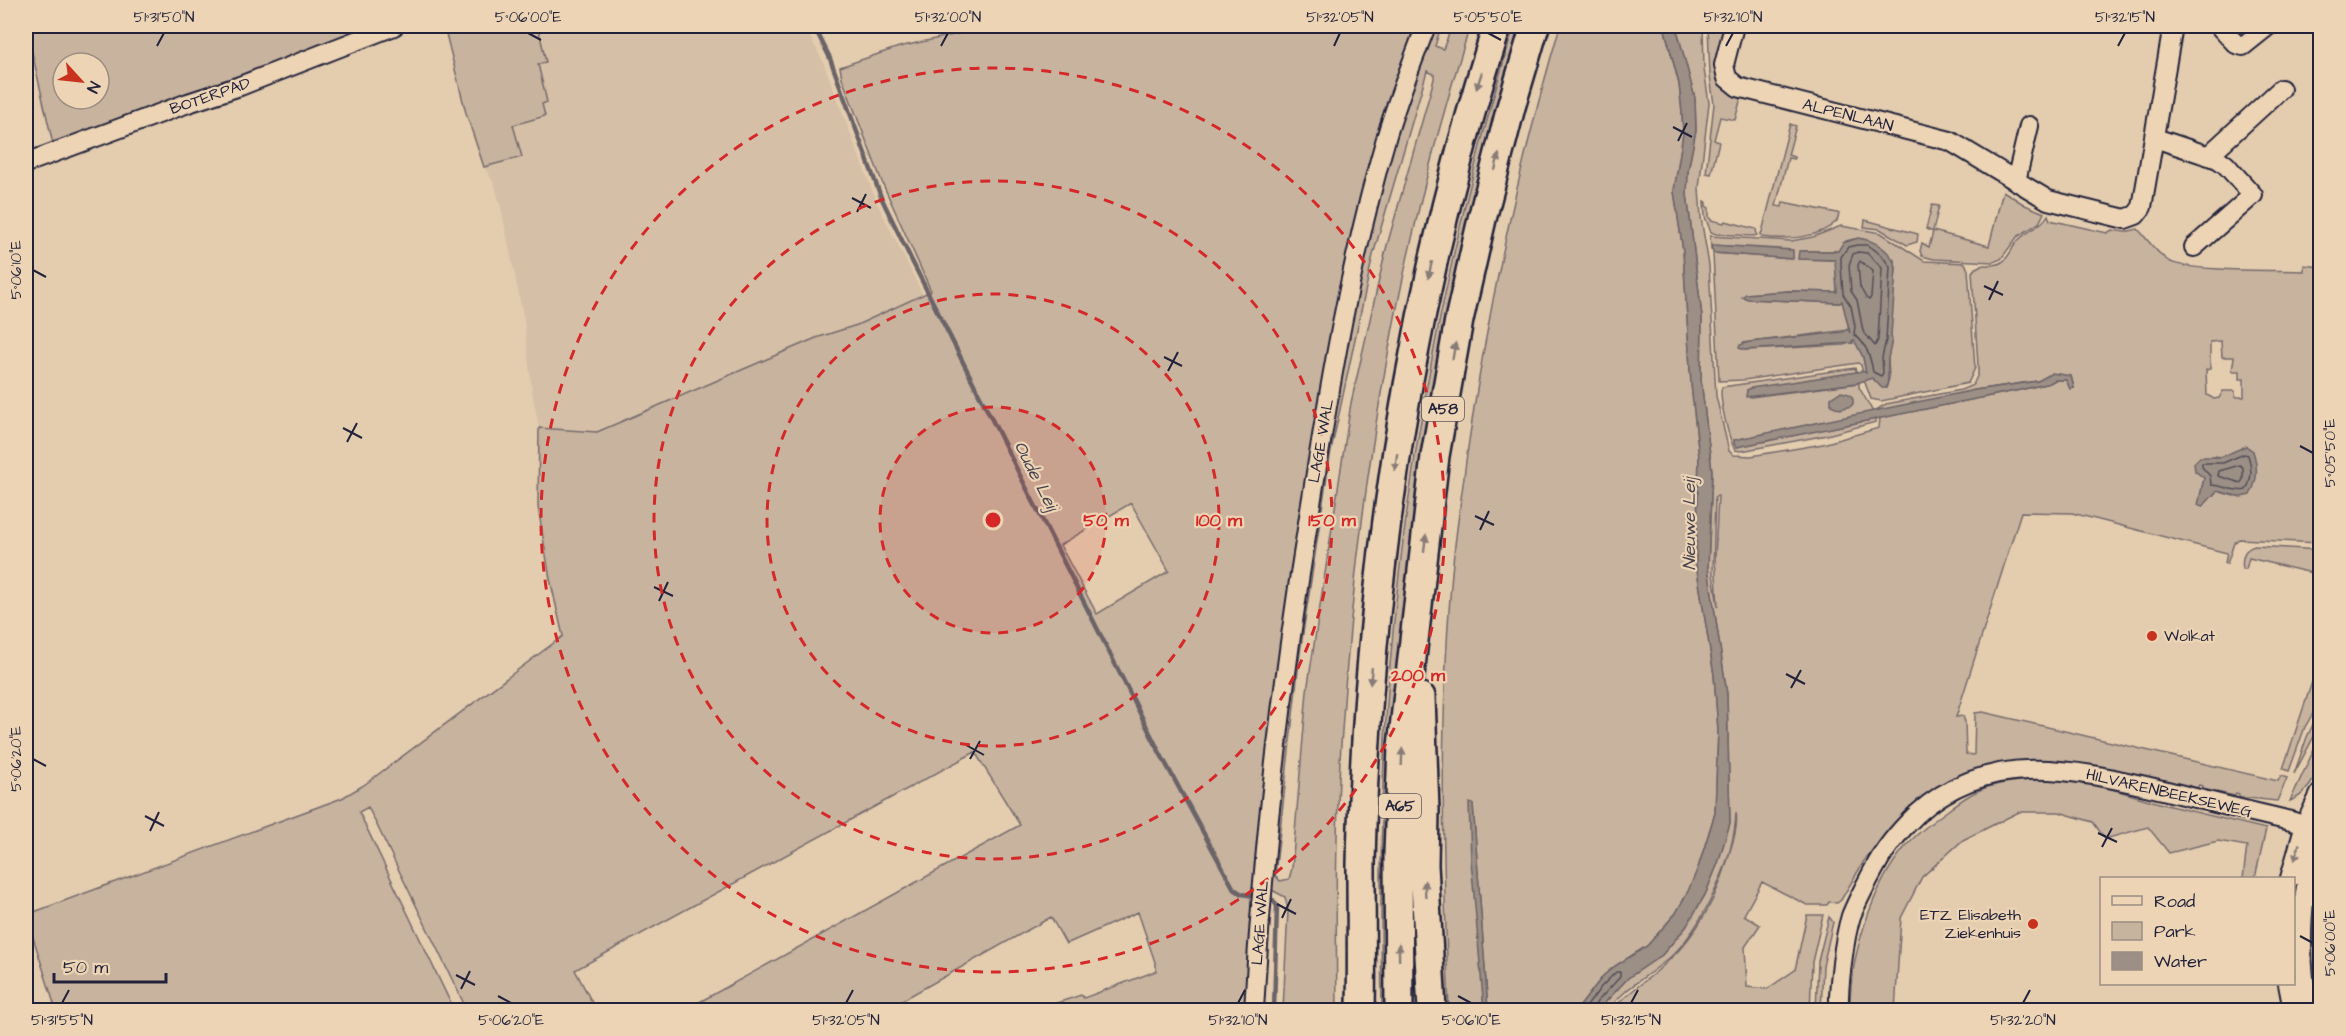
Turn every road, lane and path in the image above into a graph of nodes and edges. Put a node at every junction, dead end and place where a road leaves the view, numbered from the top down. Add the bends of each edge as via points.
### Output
1 (394, 26) edge
2 (1426, 26) edge
3 (1497, 26) edge
4 (1535, 26) edge
5 (1734, 26) edge
6 (2173, 26) edge
7 (2219, 26) edge
8 (2268, 26) edge
9 (2282, 90) dead end
10 (2029, 126) dead end
11 (2155, 138) junction
12 (2209, 155) junction
13 (26, 163) edge
14 (2016, 181) junction
15 (2194, 247) dead end
16 (1418, 601) junction
17 (2320, 794) edge
18 (2309, 826) edge
19 (2291, 877) edge
20 (2288, 985) edge
21 (1254, 1011) edge
22 (1363, 1011) edge
23 (1399, 1011) edge
24 (1432, 1011) edge
25 (1839, 1011) edge
26 (2293, 1011) edge
27 (2310, 1011) edge

1 - 13 street, BOTERPAD
2 - 21 street, LAGE WAL via 1387,135 1361,237 1319,452 1279,718
3 -> 22 highway, A58 via 1462,141 1422,306 1391,498 1369,694 1361,863
16 -> 4 highway, A58 via 1435,456 1459,320
5 - 14 street, ALPENLAAN via 1724,65 1727,78 1738,87 1950,141
6 - 11 street, ALPENLAAN
7 - 8 street via 2243,46
9 - 12 street
10 - 14 street
11 - 12 street
11 - 14 street, ALPENLAAN via 2142,207 2136,215 2125,219 2049,200
12 - 15 street via 2226,165 2253,195
23 -> 16 highway, A65 via 1402,758
24 -> 16 highway, A58 via 1424,865
17 - 18 street
18 -> 19 street
18 - 25 street, HILVARENBEEKSEWEG via 2098,775 2049,769 2003,771 1968,780 1933,800 1880,855 1850,918 1838,993
18 - 27 street via 2302,906
20 - 26 street

